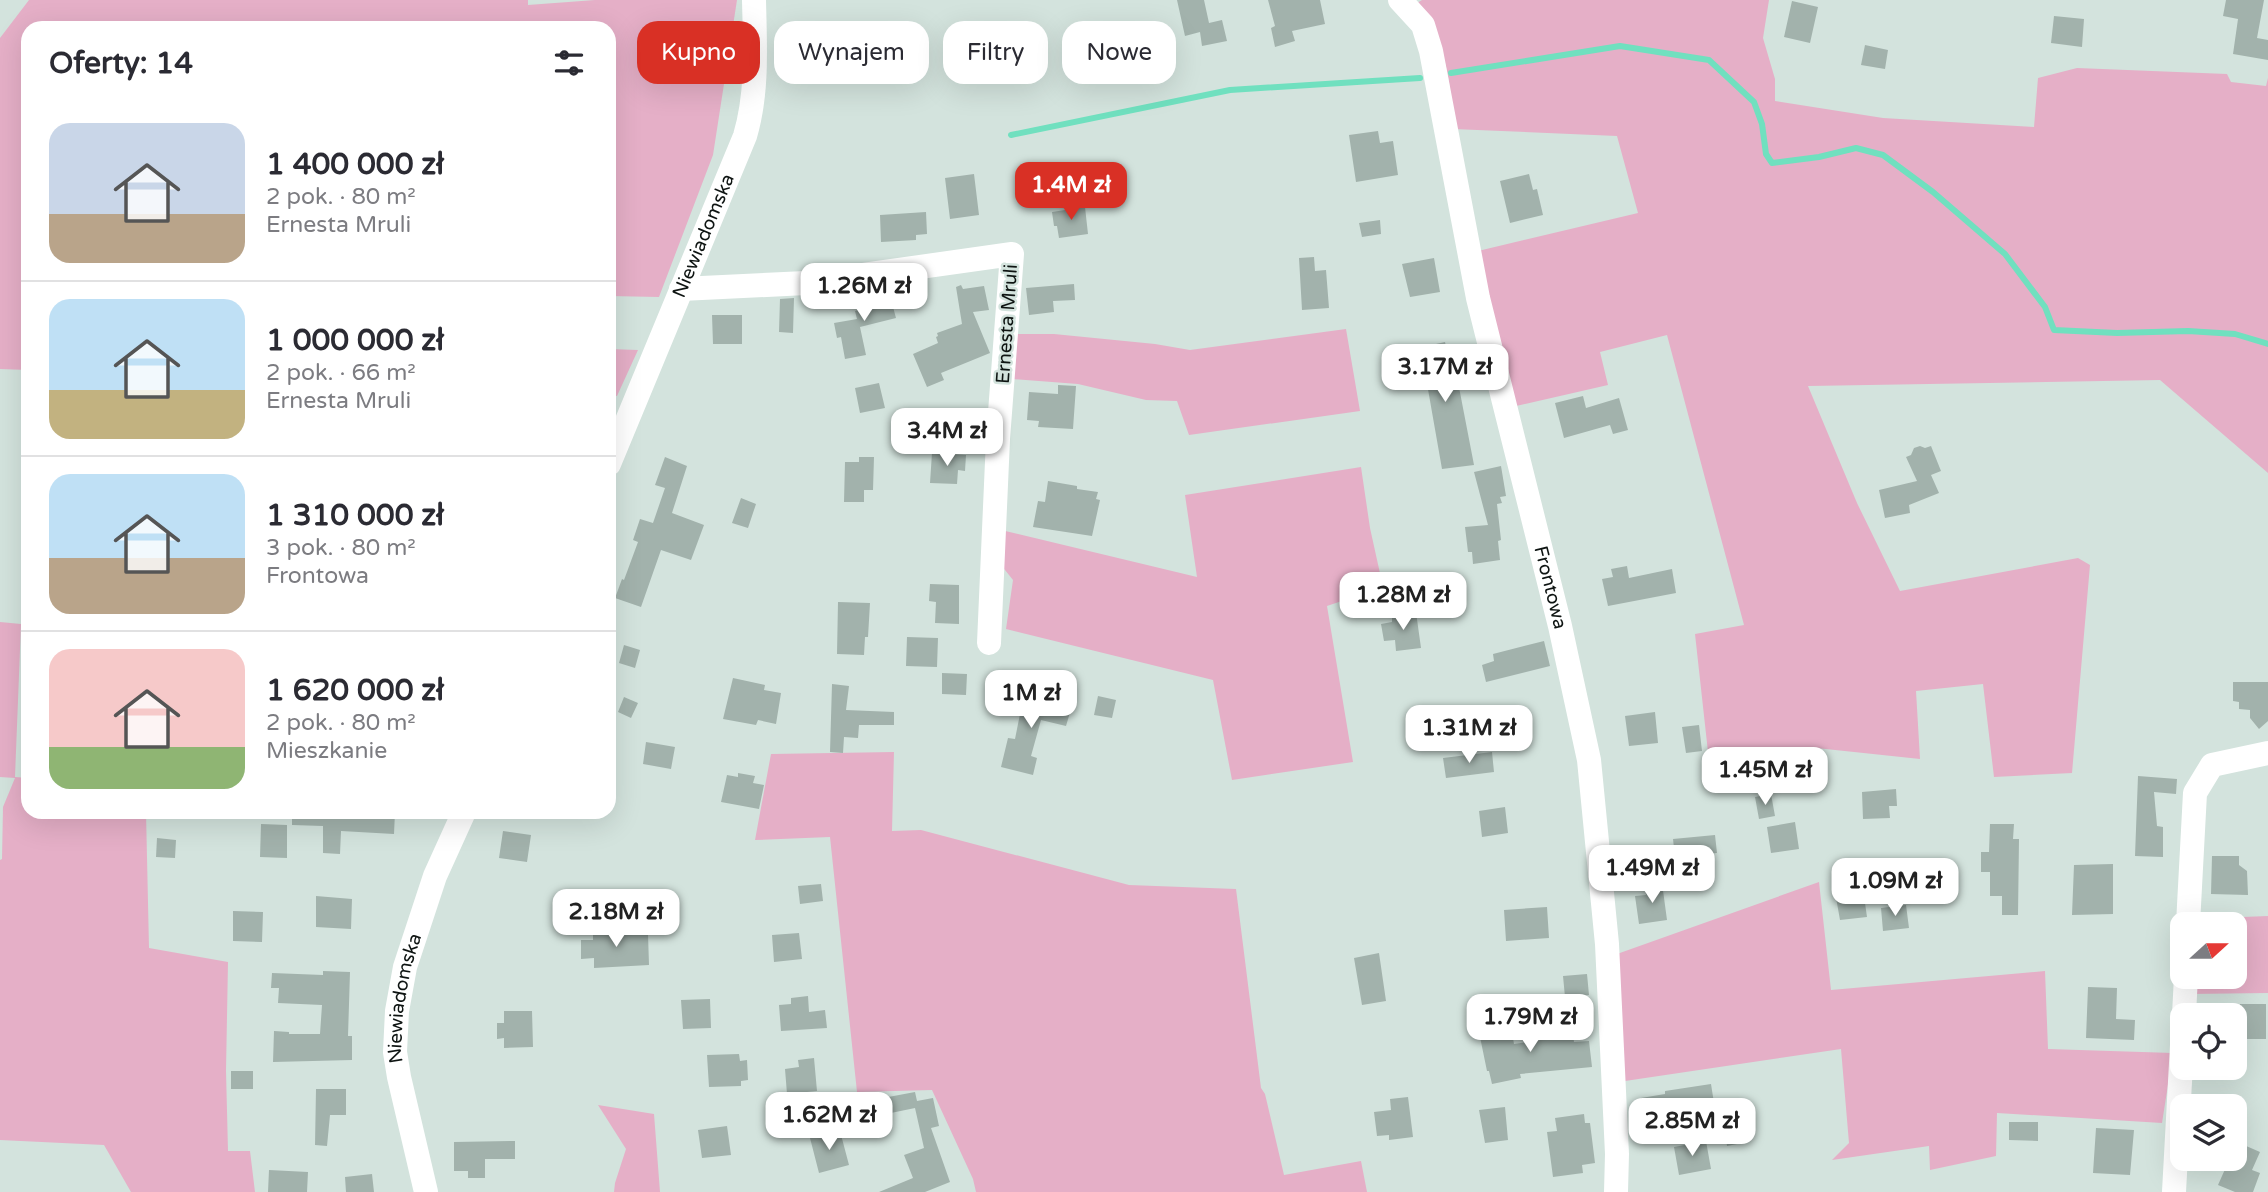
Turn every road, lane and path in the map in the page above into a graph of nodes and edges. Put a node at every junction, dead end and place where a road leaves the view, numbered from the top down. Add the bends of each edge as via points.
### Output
1 (754, 0) edge
2 (1400, 0) edge
3 (681, 289) junction
4 (616, 447) edge
5 (989, 643) dead end
6 (2268, 753) edge
7 (461, 819) edge
8 (2189, 912) edge
9 (2180, 1080) edge
10 (426, 1192) edge
11 (1616, 1192) edge
12 (2174, 1192) edge

1 - 3 street, Niewiadomska via 750,120
2 - 11 street, Frontowa via 1423,25 1431,51 1478,298 1589,760 1607,944
3 - 4 street, Niewiadomska
3 - 5 street, Ernesta Mruli via 806,284 1013,254 998,439
6 - 8 street via 2211,765 2195,793
7 - 10 street, Niewiadomska via 435,876 405,967 397,1011 399,1077
9 - 12 street

